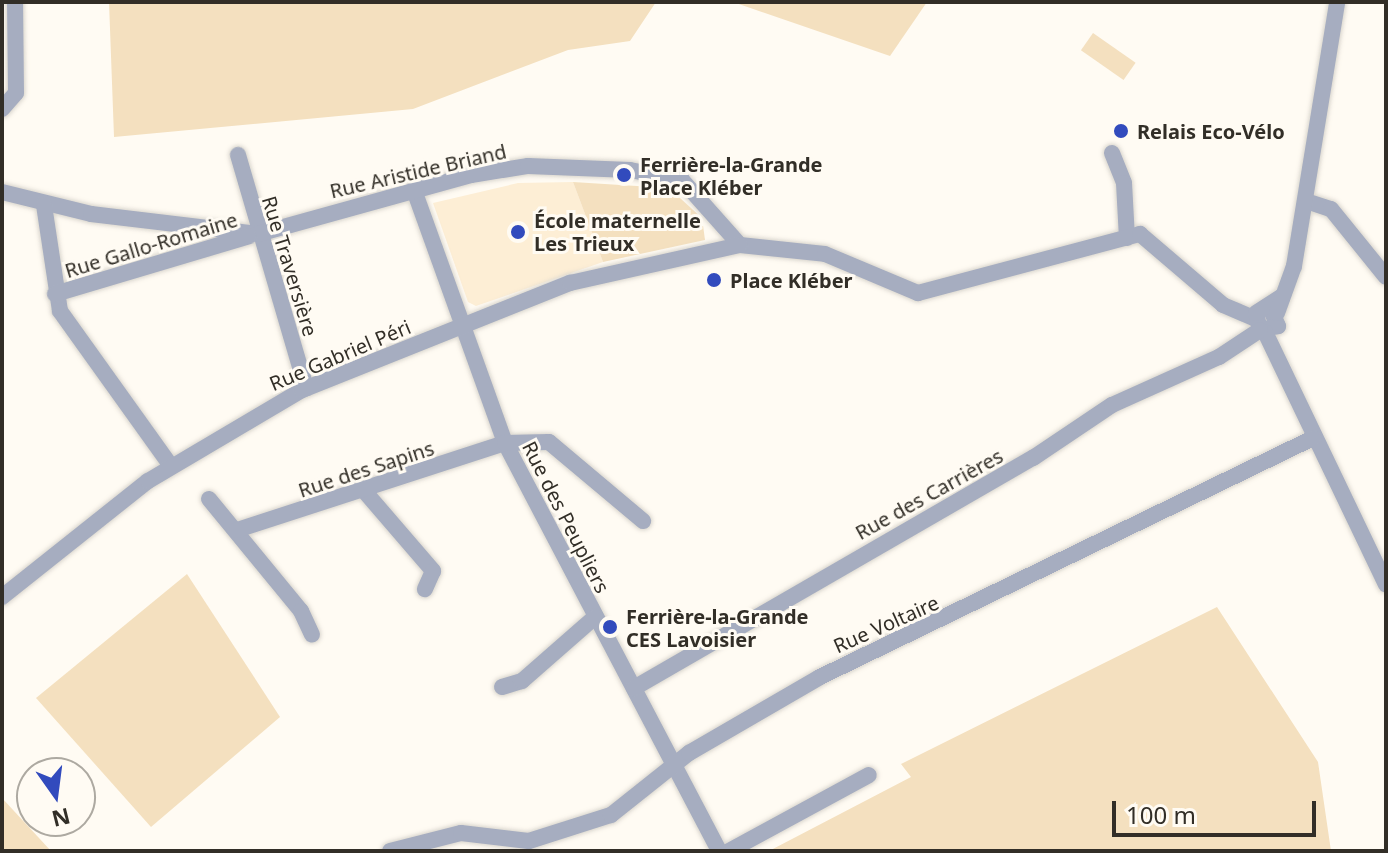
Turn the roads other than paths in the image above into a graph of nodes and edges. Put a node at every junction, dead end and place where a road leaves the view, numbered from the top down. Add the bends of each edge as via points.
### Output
1 (15, 2) edge
2 (1337, 2) edge
3 (2, 109) edge
4 (1112, 153) dead end
5 (238, 155) dead end
6 (414, 190) junction
7 (2, 192) edge
8 (1306, 201) junction
9 (44, 205) junction
10 (258, 234) junction
11 (1134, 236) junction
12 (740, 245) junction
13 (1386, 277) edge
14 (55, 294) junction
15 (1265, 320) junction
16 (462, 323) junction
17 (306, 388) junction
18 (1313, 438) junction
19 (505, 443) junction
20 (171, 466) junction
21 (366, 493) junction
22 (209, 499) dead end
23 (643, 521) dead end
24 (237, 530) junction
25 (1386, 584) edge
26 (425, 589) dead end
27 (2, 597) edge
28 (595, 617) junction
29 (312, 635) dead end
30 (502, 687) dead end
31 (634, 688) junction
32 (673, 764) junction
33 (869, 775) dead end
34 (390, 851) edge
35 (719, 851) edge
36 (729, 851) edge

1 - 3 street via 16,93
2 - 8 street, Rue des Carrières
4 - 11 street
5 - 10 street, Rue Traversière
6 - 10 street, Rue Aristide Briand
6 - 12 street, Rue Aristide Briand via 528,166 670,175 692,189
6 - 16 street, Rue des Peupliers
7 - 9 street, Rue Aristide Briand
8 - 13 street via 1331,209
8 - 15 street, Rue des Carrières via 1282,296
9 - 10 street, Rue Aristide Briand
9 - 14 street
10 - 14 street, Rue Gallo-Romaine
10 - 17 street, Rue Traversière
11 - 12 street via 918,293 825,254
11 - 15 street via 1223,305
12 - 16 street, Rue Gabriel Péri via 570,283
14 - 20 street
15 - 18 street
15 - 31 street, Rue des Carrières via 1246,341 1112,405 1033,458
16 - 17 street, Rue Gabriel Péri
16 - 19 street, Rue des Peupliers
17 - 20 street, Rue Gabriel Péri
18 - 25 street
18 - 32 street, Rue Voltaire via 820,677
19 - 21 street, Rue des Sapins
19 - 23 street, Rue des Sapins via 549,442
19 - 28 street, Rue des Peupliers
20 - 27 street, Rue Gabriel Péri
21 - 24 street, Rue des Sapins
21 - 26 street via 433,571
22 - 24 street
24 - 29 street
28 - 30 street via 522,681
28 - 31 street, Rue des Peupliers
31 - 32 street, Rue des Peupliers
32 - 34 street, Rue Voltaire via 639,799 568,832 529,841 461,833
32 - 35 street, Rue des Peupliers
33 - 36 street

